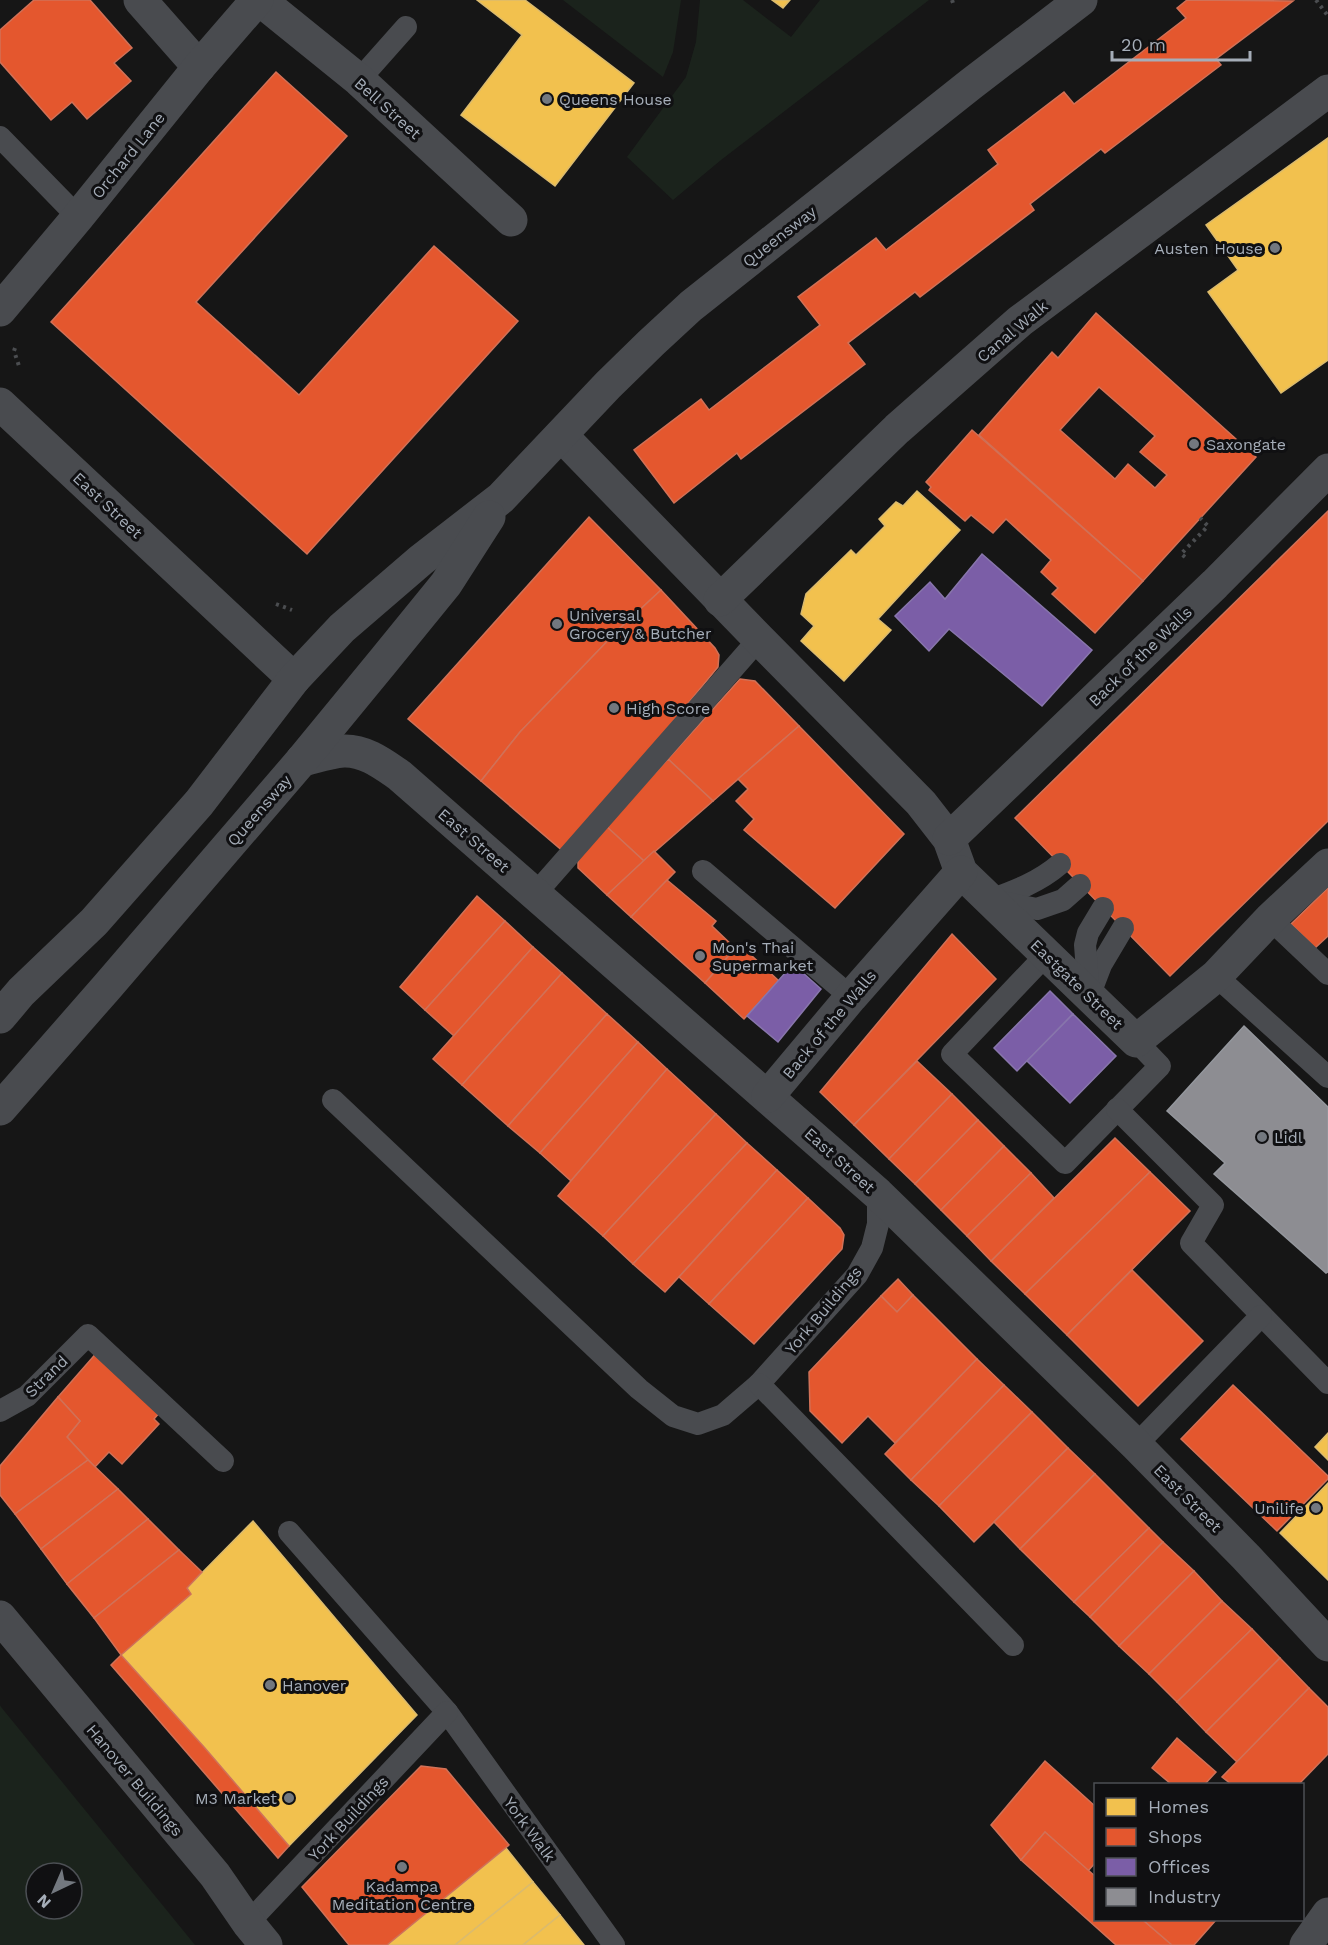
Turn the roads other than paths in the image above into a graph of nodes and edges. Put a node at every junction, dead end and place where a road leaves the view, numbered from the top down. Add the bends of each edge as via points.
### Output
1 (140, 0) edge
2 (259, 0) edge
3 (1081, 0) edge
4 (406, 27) dead end
5 (199, 67) junction
6 (359, 80) junction
7 (1328, 91) edge
8 (0, 137) edge
9 (78, 217) junction
10 (512, 220) dead end
11 (0, 310) edge
12 (0, 404) edge
13 (561, 435) junction
14 (1328, 470) edge
15 (501, 498) junction
16 (720, 600) junction
17 (759, 639) junction
18 (294, 679) junction
19 (302, 760) junction
20 (949, 839) junction
21 (1060, 864) dead end
22 (1328, 865) edge
23 (703, 871) dead end
24 (961, 872) junction
25 (1080, 885) dead end
26 (536, 893) junction
27 (989, 900) junction
28 (1103, 908) dead end
29 (1270, 919) junction
30 (1123, 928) dead end
31 (1047, 954) junction
32 (1328, 974) edge
33 (1216, 976) junction
34 (1089, 995) junction
35 (851, 997) junction
36 (0, 1017) edge
37 (1136, 1041) junction
38 (1328, 1077) edge
39 (768, 1096) junction
40 (333, 1100) dead end
41 (0, 1109) edge
42 (1117, 1109) junction
43 (878, 1194) junction
44 (1261, 1316) junction
45 (1328, 1383) edge
46 (759, 1384) junction
47 (0, 1411) edge
48 (1136, 1445) junction
49 (223, 1461) dead end
50 (289, 1532) dead end
51 (0, 1617) edge
52 (1013, 1645) dead end
53 (1328, 1645) edge
54 (447, 1712) junction
55 (1328, 1914) edge
56 (257, 1934) edge
57 (614, 1945) edge
58 (1306, 1945) edge

1 - 5 street
2 - 5 street, Orchard Lane
2 - 6 street, Bell Street
3 - 13 street, Queensway via 691,306
4 - 6 lane
5 - 9 street, Orchard Lane
6 - 10 street, Bell Street
7 - 16 street, Canal Walk via 1020,321 897,429
8 - 9 lane
9 - 11 street, Orchard Lane
12 - 18 street, East Street
13 - 15 street, Queensway
13 - 16 street
14 - 20 street, Back of the Walls
15 - 18 street, Queensway via 342,628
15 - 19 street, Queensway via 446,584
16 - 17 street
17 - 20 street via 921,803
17 - 26 lane
18 - 36 street, Queensway via 199,803 94,922
19 - 26 street, East Street via 343,751 379,761
19 - 41 street, Queensway
20 - 24 street
21 - 27 lane via 1021,889
22 - 29 street, Eastgate Street
23 - 35 lane
24 - 27 street, Eastgate Street
24 - 35 street, Back of the Walls
25 - 27 lane via 1063,900 1038,909
26 - 39 street, East Street
27 - 31 street, Eastgate Street
28 - 34 lane via 1085,945
29 - 32 lane
29 - 33 street, Eastgate Street
30 - 34 lane
31 - 34 street, Eastgate Street
31 - 42 lane via 952,1054 1065,1163
33 - 37 street, Eastgate Street
33 - 38 lane
34 - 37 street, Eastgate Street
35 - 39 street, Back of the Walls
37 - 42 lane via 1160,1066
39 - 43 street, East Street
40 - 46 lane, York Buildings via 639,1389 673,1416 699,1424 723,1415
42 - 44 lane via 1213,1205 1191,1243
43 - 46 lane, York Buildings via 878,1224 872,1248 857,1275
43 - 48 street, East Street
44 - 45 lane
44 - 48 lane
46 - 52 lane
47 - 49 lane, Strand via 27,1396 88,1335
48 - 53 street, East Street
50 - 54 lane, York Walk
51 - 56 street, Hanover Buildings via 215,1875
54 - 56 lane, York Buildings
54 - 57 lane, York Walk
55 - 58 street

